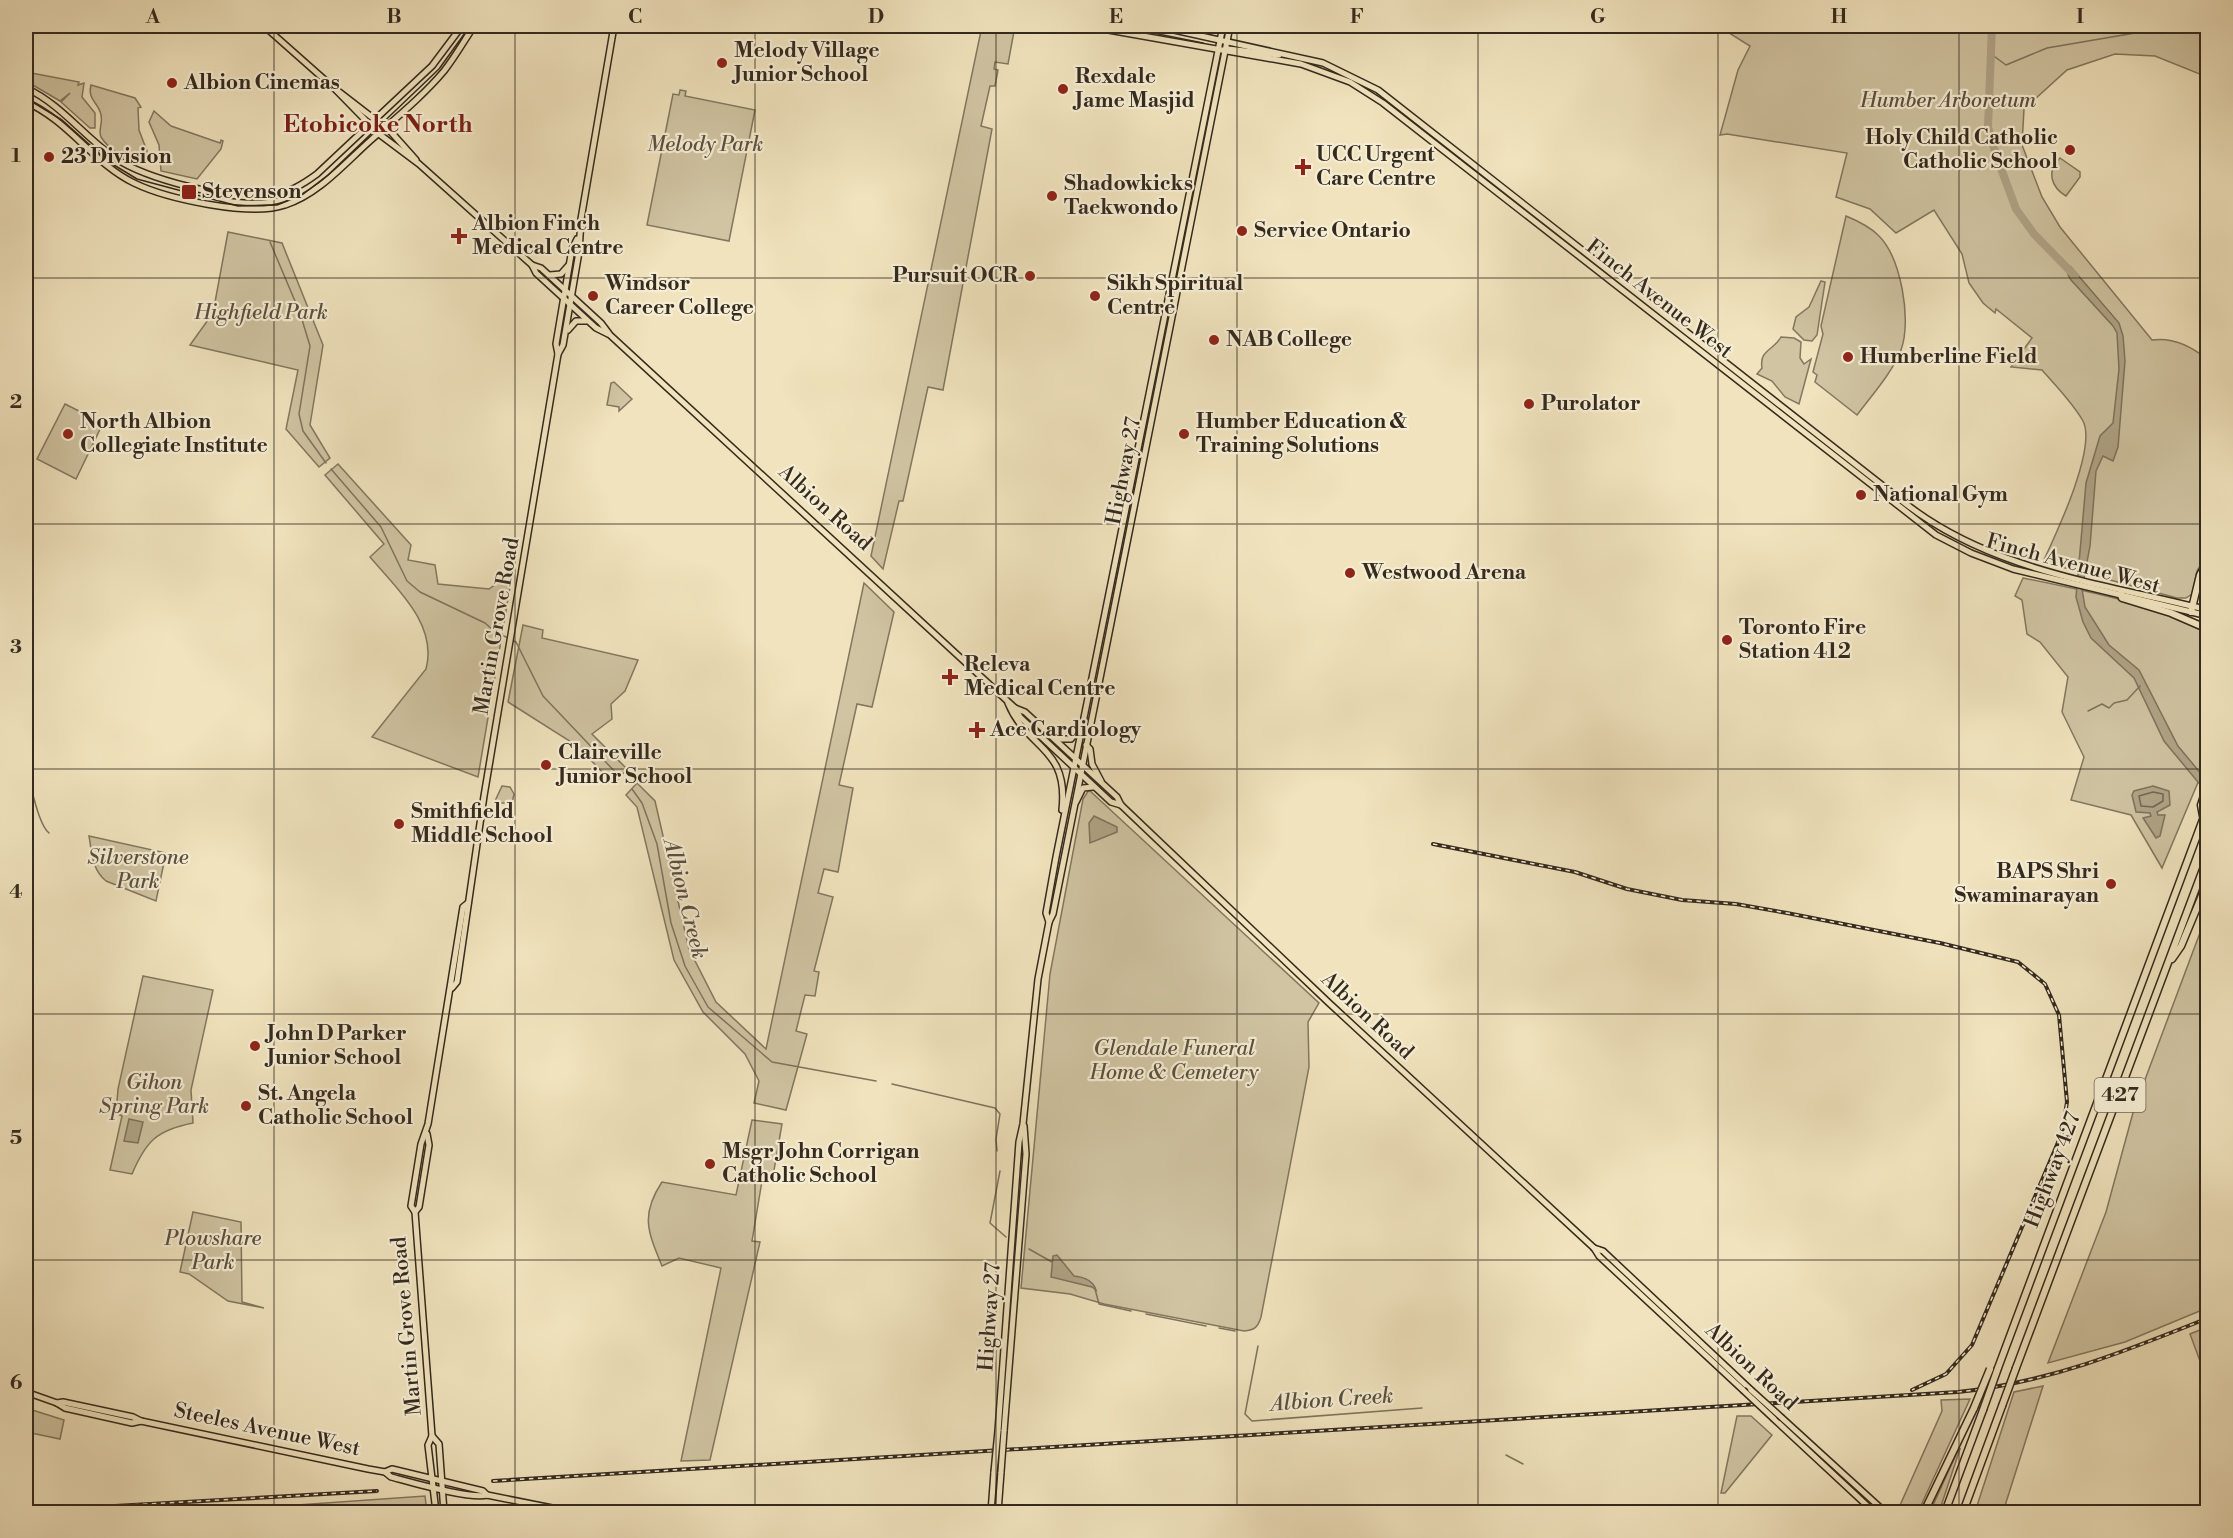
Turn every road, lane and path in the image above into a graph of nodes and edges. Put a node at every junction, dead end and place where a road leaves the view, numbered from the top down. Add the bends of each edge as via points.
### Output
1 (264, 26) edge
2 (462, 26) edge
3 (474, 26) edge
4 (614, 26) edge
5 (1086, 26) edge
6 (1156, 26) edge
7 (1222, 26) edge
8 (1230, 26) edge
9 (1220, 39) junction
10 (1227, 40) junction
11 (1217, 49) junction
12 (1225, 51) junction
13 (1296, 56) junction
14 (1323, 63) junction
15 (1320, 69) junction
16 (26, 88) edge
17 (334, 88) junction
18 (26, 102) edge
19 (375, 120) junction
20 (369, 125) junction
21 (385, 128) junction
22 (379, 134) junction
23 (419, 164) junction
24 (578, 237) junction
25 (532, 265) junction
26 (570, 265) junction
27 (546, 273) junction
28 (1621, 280) junction
29 (1617, 287) junction
30 (565, 290) junction
31 (571, 296) junction
32 (564, 299) junction
33 (570, 305) junction
34 (590, 323) junction
35 (565, 334) junction
36 (610, 335) junction
37 (558, 354) junction
38 (2208, 561) edge
39 (2064, 577) junction
40 (2099, 586) junction
41 (2121, 595) junction
42 (2191, 609) junction
43 (2208, 610) edge
44 (2208, 616) edge
45 (2208, 629) edge
46 (1007, 702) junction
47 (1015, 708) junction
48 (1083, 722) junction
49 (1053, 738) junction
50 (1086, 745) junction
51 (1076, 758) junction
52 (1082, 764) junction
53 (1074, 768) junction
54 (1080, 773) junction
55 (1101, 782) junction
56 (2208, 784) edge
57 (1099, 791) junction
58 (1075, 803) junction
59 (1121, 805) junction
60 (2208, 806) edge
61 (2203, 817) junction
62 (1061, 833) junction
63 (2208, 856) edge
64 (2208, 881) edge
65 (1048, 922) junction
66 (2167, 967) junction
67 (1594, 1248) junction
68 (2004, 1351) junction
69 (26, 1392) edge
70 (432, 1436) junction
71 (385, 1472) junction
72 (997, 1472) junction
73 (431, 1478) junction
74 (442, 1481) junction
75 (432, 1487) junction
76 (442, 1489) junction
77 (487, 1495) junction
78 (436, 1512) edge
79 (444, 1512) edge
80 (572, 1512) edge
81 (991, 1512) edge
82 (998, 1512) edge
83 (1874, 1512) edge
84 (1885, 1512) edge
85 (1924, 1512) edge
86 (1945, 1512) edge
87 (1965, 1512) edge

1 - 17 main road, Albion Road
2 - 19 main road via 432,66
3 - 21 main road via 444,70
4 - 24 main road, Martin Grove Road
5 - 11 main road, Finch Avenue West
6 - 9 main road, Finch Avenue West
7 - 9 main road, Highway 27
8 - 10 main road, Highway 27
9 - 10 main road, Finch Avenue West
9 - 11 main road, Highway 27
10 - 12 main road, Highway 27
10 - 13 main road, Finch Avenue West
11 - 12 main road, Finch Avenue West
11 - 48 main road, Highway 27
12 - 13 main road, Finch Avenue West
12 - 15 main road, Finch Avenue West
12 - 50 main road, Highway 27
13 - 14 main road, Finch Avenue West
14 - 15 main road
14 - 28 main road, Finch Avenue West via 1388,97
15 - 29 main road, Finch Avenue West via 1383,103
16 - 20 main road via 64,112 115,158 130,166 161,178 243,198 270,196 299,187
17 - 19 main road, Albion Road
17 - 20 main road, Albion Road
18 - 22 main road via 63,124 108,167 134,183 239,209 273,208 299,200
19 - 20 main road
19 - 21 main road, Albion Road
20 - 22 main road, Albion Road
21 - 22 main road
21 - 23 main road, Albion Road
22 - 23 main road, Albion Road
23 - 25 main road, Albion Road
24 - 26 main road, Martin Grove Road
24 - 31 main road, Martin Grove Road
25 - 27 main road, Albion Road
25 - 32 main road, Albion Road
26 - 27 main road via 558,275
26 - 30 main road, Martin Grove Road
27 - 30 main road, Albion Road
28 - 29 main road
28 - 39 main road, Finch Avenue West via 1936,526 1988,552
29 - 39 main road, Finch Avenue West via 1932,532 1991,561
30 - 31 main road, Albion Road
30 - 32 main road, Martin Grove Road
31 - 33 main road, Martin Grove Road
31 - 36 main road, Albion Road
32 - 33 main road, Albion Road
32 - 37 main road, Martin Grove Road via 556,344
33 - 34 main road, Albion Road
33 - 35 main road, Martin Grove Road
34 - 35 main road via 576,321
34 - 36 main road, Albion Road
35 - 37 main road, Martin Grove Road
36 - 46 main road, Albion Road
37 - 70 main road, Martin Grove Road via 470,908 411,1206 415,1212
38 - 42 highway
39 - 40 main road, Finch Avenue West
40 - 41 main road, Finch Avenue West
40 - 42 main road, Finch Avenue West
41 - 42 main road, Finch Avenue West
41 - 45 highway
42 - 43 main road, Finch Avenue West
42 - 44 main road, Finch Avenue West
46 - 47 main road, Albion Road
46 - 62 main road via 1012,714 1060,771 1064,795
47 - 49 main road, Albion Road
47 - 53 main road, Albion Road
48 - 49 main road via 1071,740
48 - 51 main road, Highway 27
49 - 51 main road, Albion Road
50 - 52 main road, Highway 27
50 - 55 main road
51 - 52 main road, Albion Road
51 - 53 main road, Highway 27
52 - 54 main road, Highway 27
52 - 55 main road, Albion Road
53 - 54 main road, Albion Road
53 - 62 main road, Highway 27
54 - 57 main road, Albion Road
54 - 58 main road, Highway 27
55 - 59 main road, Albion Road
56 - 61 highway via 2201,805
57 - 58 main road via 1085,786
57 - 59 main road, Albion Road
58 - 65 main road, Highway 27 via 1053,914
59 - 67 main road, Albion Road
60 - 61 highway, Highway 427 / 427
61 - 68 highway, Highway 427 / 427
62 - 65 main road, Highway 27 via 1046,913
63 - 66 highway, Highway 427 / 427
64 - 66 highway via 2181,946
65 - 72 main road, Highway 27, bridge via 1023,1124 1026,1154
66 - 87 highway, Highway 427 / 427, bridge
67 - 83 main road, Albion Road, bridge
67 - 84 main road, Albion Road, bridge via 1603,1251
68 - 85 highway, bridge via 1990,1370
68 - 86 highway, Highway 427 / 427, bridge
69 - 71 main road, Steeles Avenue West via 57,1403
70 - 73 main road, Martin Grove Road via 428,1445
70 - 74 main road, Martin Grove Road via 439,1444
71 - 73 main road, Steeles Avenue West
71 - 75 main road, Steeles Avenue West
72 - 81 main road, Highway 27
72 - 82 main road, Highway 27
73 - 74 main road, Steeles Avenue West
73 - 75 main road, Martin Grove Road
74 - 76 main road, Martin Grove Road
74 - 77 main road, Steeles Avenue West
75 - 76 main road, Steeles Avenue West
75 - 78 main road, Martin Grove Road
76 - 77 main road, Steeles Avenue West
76 - 79 main road, Martin Grove Road
77 - 80 main road, Steeles Avenue West

